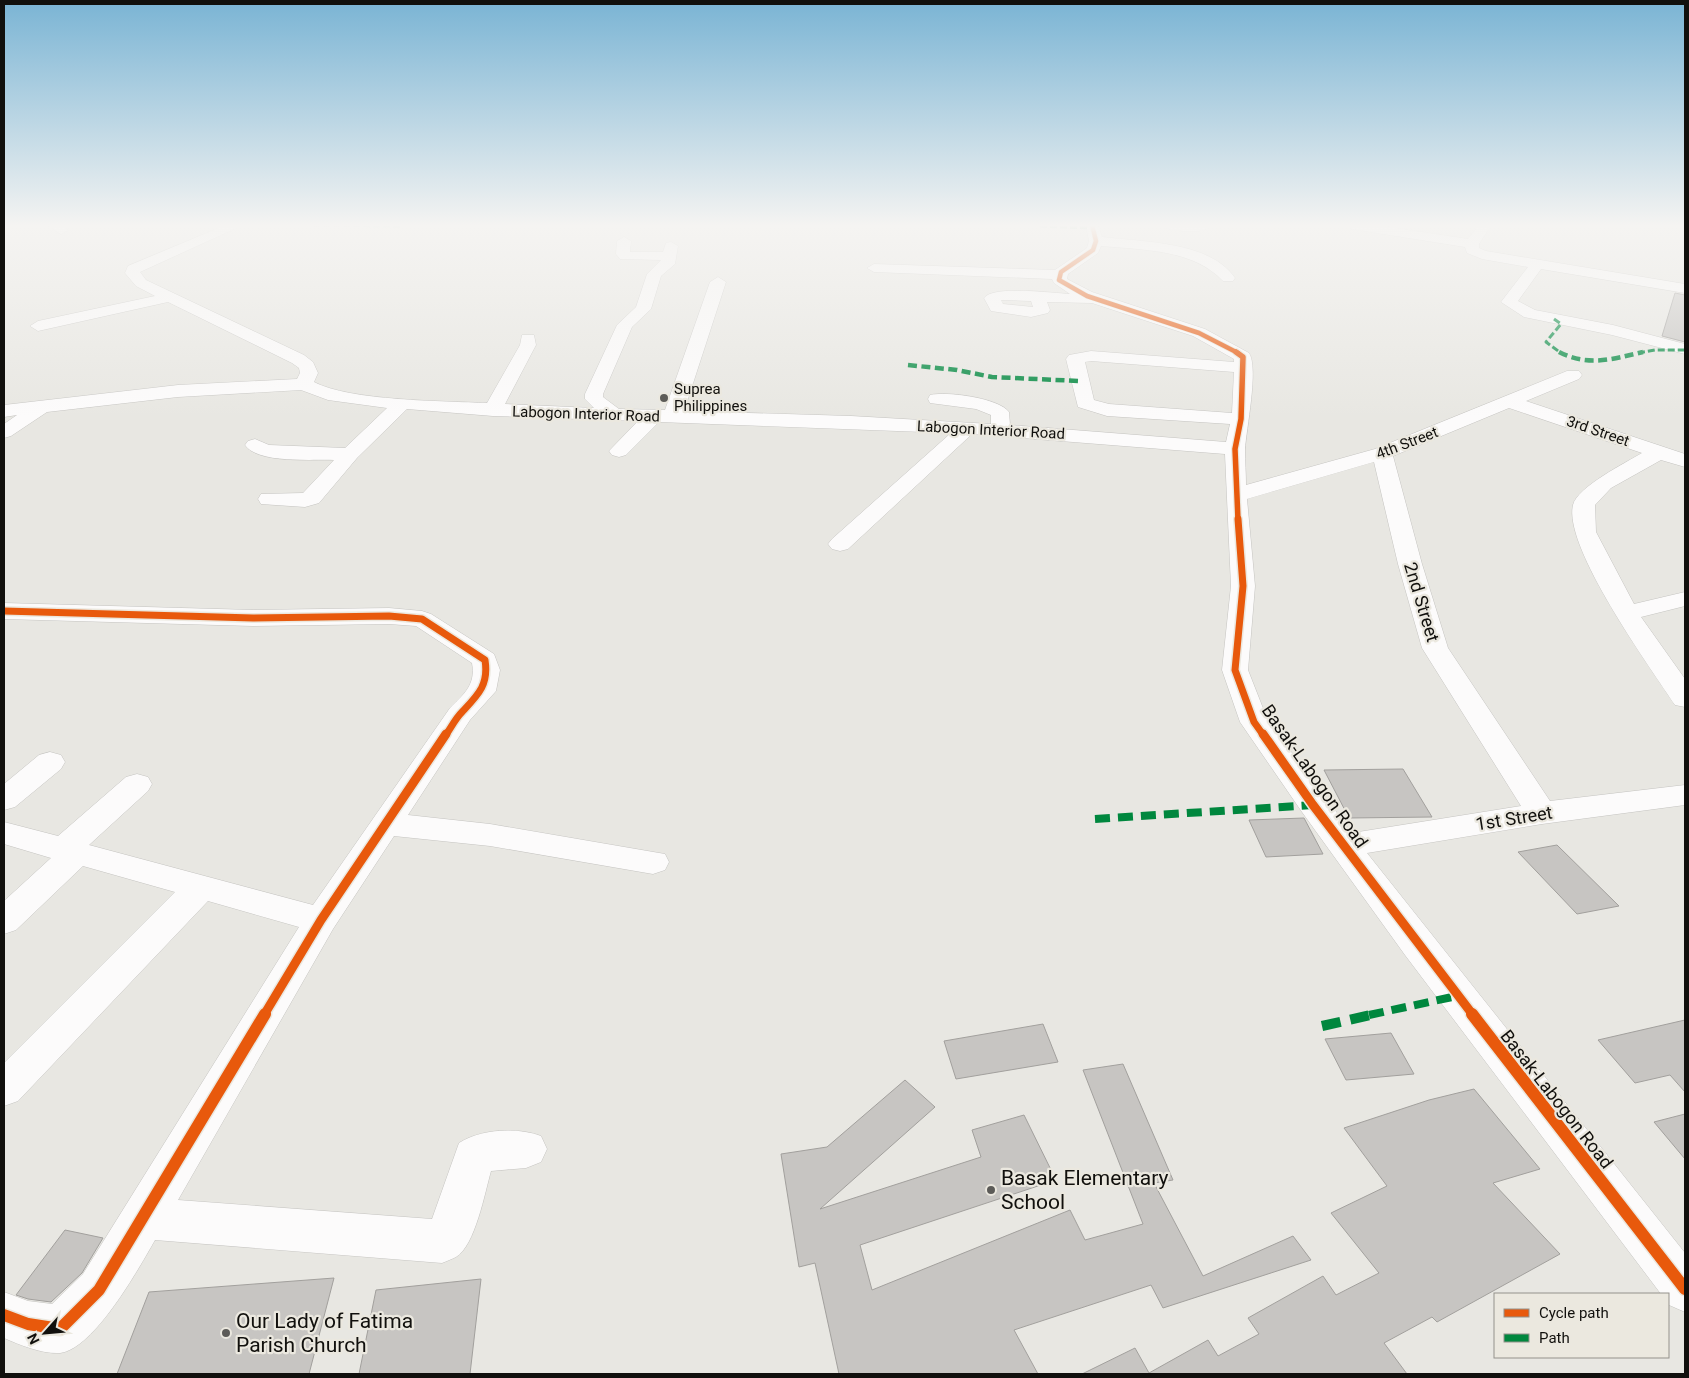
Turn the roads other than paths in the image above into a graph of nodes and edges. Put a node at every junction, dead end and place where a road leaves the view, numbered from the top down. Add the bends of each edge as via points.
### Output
1 (154, 289) edge
2 (650, 289) edge
3 (716, 289) edge
4 (1072, 289) edge
5 (1517, 289) edge
6 (170, 297) junction
7 (1037, 297) dead end
8 (1096, 299) junction
9 (38, 326) dead end
10 (528, 339) dead end
11 (1685, 349) edge
12 (1244, 368) junction
13 (1573, 375) dead end
14 (304, 384) junction
15 (937, 399) dead end
16 (1511, 402) junction
17 (404, 404) junction
18 (42, 407) junction
19 (494, 410) junction
20 (4, 411) edge
21 (616, 416) junction
22 (653, 417) junction
23 (672, 417) junction
24 (1241, 419) junction
25 (967, 429) junction
26 (1001, 430) junction
27 (4, 432) edge
28 (255, 445) dead end
29 (1235, 449) junction
30 (619, 451) dead end
31 (1659, 452) junction
32 (1382, 453) junction
33 (350, 454) junction
34 (1685, 461) edge
35 (1236, 495) junction
36 (269, 499) dead end
37 (840, 544) dead end
38 (1685, 599) edge
39 (1626, 613) junction
40 (7, 615) edge
41 (1685, 699) edge
42 (50, 762) dead end
43 (137, 784) dead end
44 (1685, 795) edge
45 (4, 800) edge
46 (1542, 813) junction
47 (386, 824) junction
48 (4, 833) edge
49 (1344, 846) junction
50 (69, 852) junction
51 (653, 862) dead end
52 (202, 886) junction
53 (320, 920) junction
54 (4, 921) edge
55 (4, 1089) edge
56 (526, 1149) dead end
57 (144, 1218) junction
58 (1685, 1288) edge
59 (4, 1315) edge

1 - 6 street
2 - 21 street via 645,305 625,325 594,394 594,399
3 - 23 street
4 - 8 street
5 - 11 street via 1509,302 1530,314 1613,330
6 - 9 street
6 - 14 street via 298,359 307,366 309,373
7 - 8 street
8 - 12 street via 1190,329 1225,344 1243,357
10 - 19 street via 528,345
12 - 24 street, Basak-Labogon Road
12 - 24 street via 1091,356 1075,359 1085,402 1093,407
13 - 16 street, 4th Street
14 - 17 street, Labogon Interior Road via 312,390 362,400
14 - 18 street via 178,391
15 - 26 street via 991,407 1000,412
16 - 31 street, 3rd Street
16 - 32 street, 4th Street
17 - 19 street, Labogon Interior Road
17 - 33 street
18 - 20 street
18 - 27 street
19 - 21 street, Labogon Interior Road
21 - 22 street, Labogon Interior Road
22 - 23 street, Labogon Interior Road
22 - 30 street
23 - 25 street, Labogon Interior Road
24 - 29 street, Basak-Labogon Road
25 - 26 street, Labogon Interior Road
25 - 37 street
26 - 29 street, Labogon Interior Road
28 - 33 street via 264,451
29 - 35 street, Basak-Labogon Road
31 - 34 street, 3rd Street
31 - 39 street via 1604,484 1584,504 1585,532
32 - 35 street, 4th Street
32 - 46 street, 2nd Street via 1435,648
33 - 36 street via 311,498
35 - 49 street, Basak-Labogon Road via 1243,586 1235,670 1254,722
38 - 39 street
39 - 41 street
40 - 47 street via 389,616 422,620 485,660 489,675 485,687 460,714
42 - 45 street
43 - 50 street
44 - 46 street, 1st Street
46 - 49 street, 1st Street
47 - 51 street via 490,835
47 - 53 street
48 - 50 street
49 - 58 street, Basak-Labogon Road
50 - 52 street
50 - 54 street
52 - 53 street
52 - 55 street
53 - 57 street
56 - 57 street via 480,1153 474,1157 451,1230 442,1241
57 - 59 street via 99,1290 60,1329 28,1324

